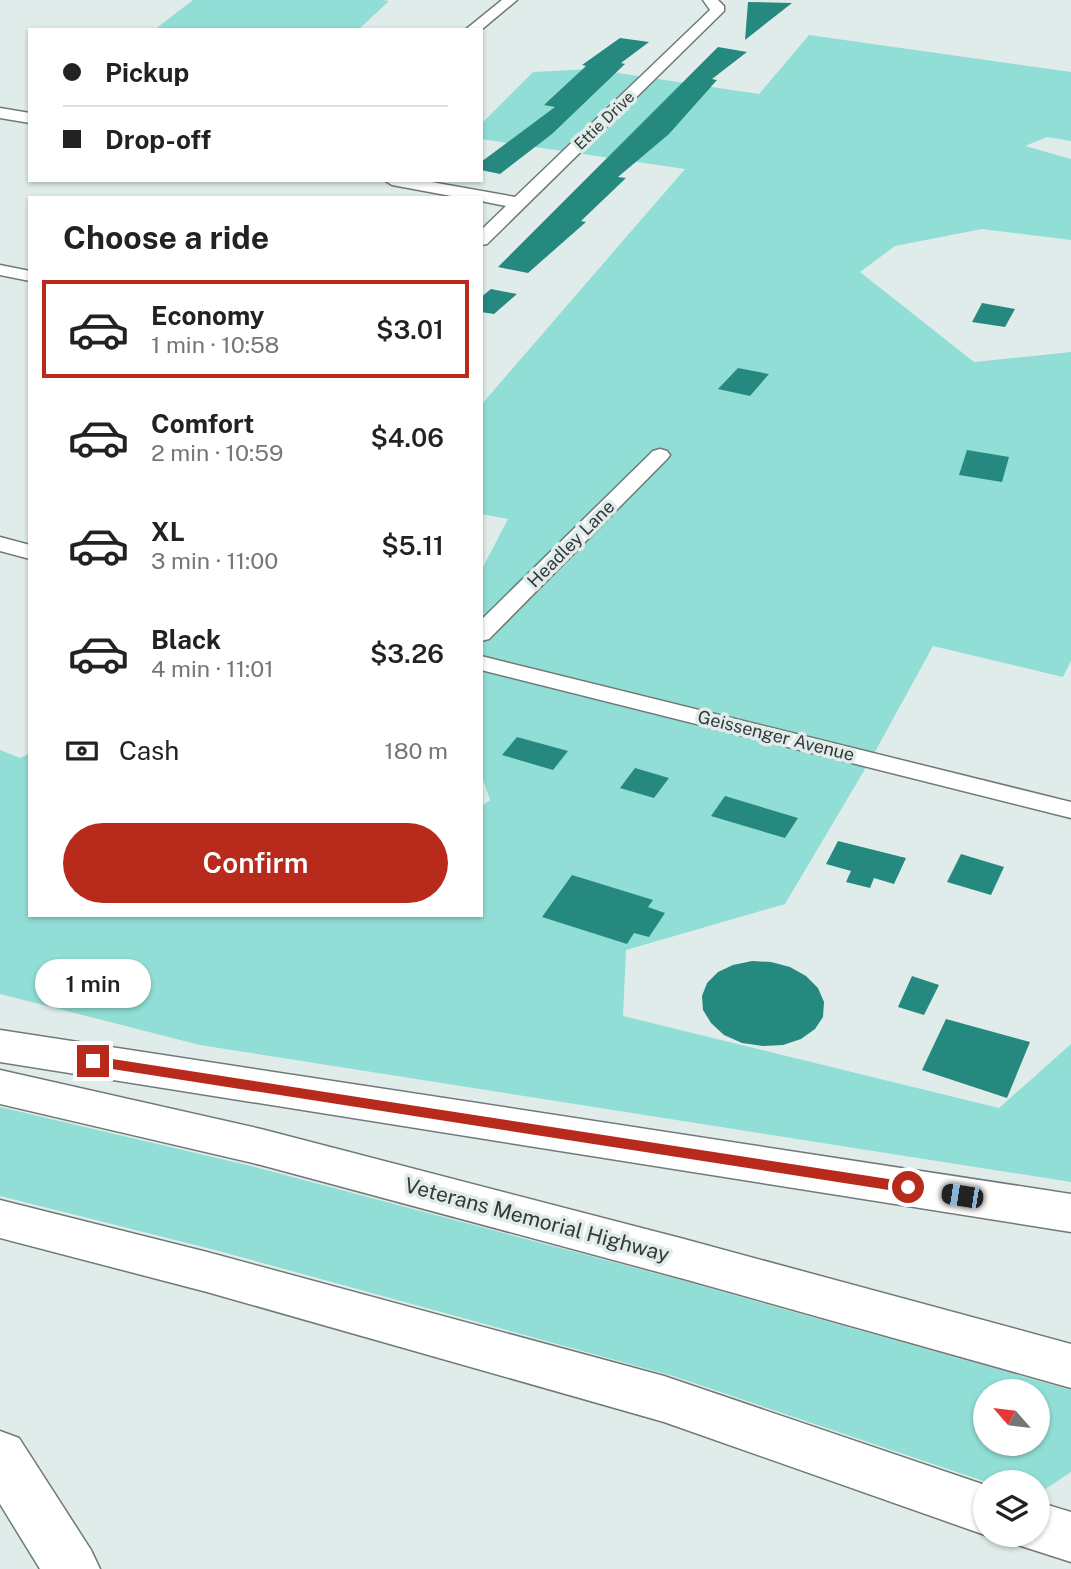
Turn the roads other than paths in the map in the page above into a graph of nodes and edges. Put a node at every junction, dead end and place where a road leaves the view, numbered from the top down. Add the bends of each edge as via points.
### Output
1 (510, 0) edge
2 (710, 0) edge
3 (475, 28) edge
4 (0, 113) edge
5 (28, 118) edge
6 (403, 182) edge
7 (480, 196) edge
8 (483, 196) edge
9 (519, 203) junction
10 (483, 238) edge
11 (0, 270) edge
12 (28, 276) edge
13 (660, 455) dead end
14 (0, 544) edge
15 (28, 551) edge
16 (483, 632) edge
17 (483, 663) edge
18 (1071, 810) edge
19 (0, 1046) edge
20 (0, 1087) edge
21 (1071, 1213) edge
22 (0, 1219) edge
23 (1071, 1366) edge
24 (0, 1455) edge
25 (973, 1506) edge
26 (1050, 1531) edge
27 (1071, 1537) edge
28 (71, 1569) edge

1 - 3 street
2 - 9 street, Ettie Drive via 717,11
4 - 5 street
6 - 7 street
8 - 9 street
9 - 10 street, Ettie Drive
11 - 12 street
13 - 16 street, Headley Lane
14 - 15 street
17 - 18 street, Geissenger Avenue
19 - 21 highway
20 - 23 highway, Veterans Memorial Highway via 261,1147
22 - 25 highway via 664,1399
24 - 28 highway
26 - 27 highway

